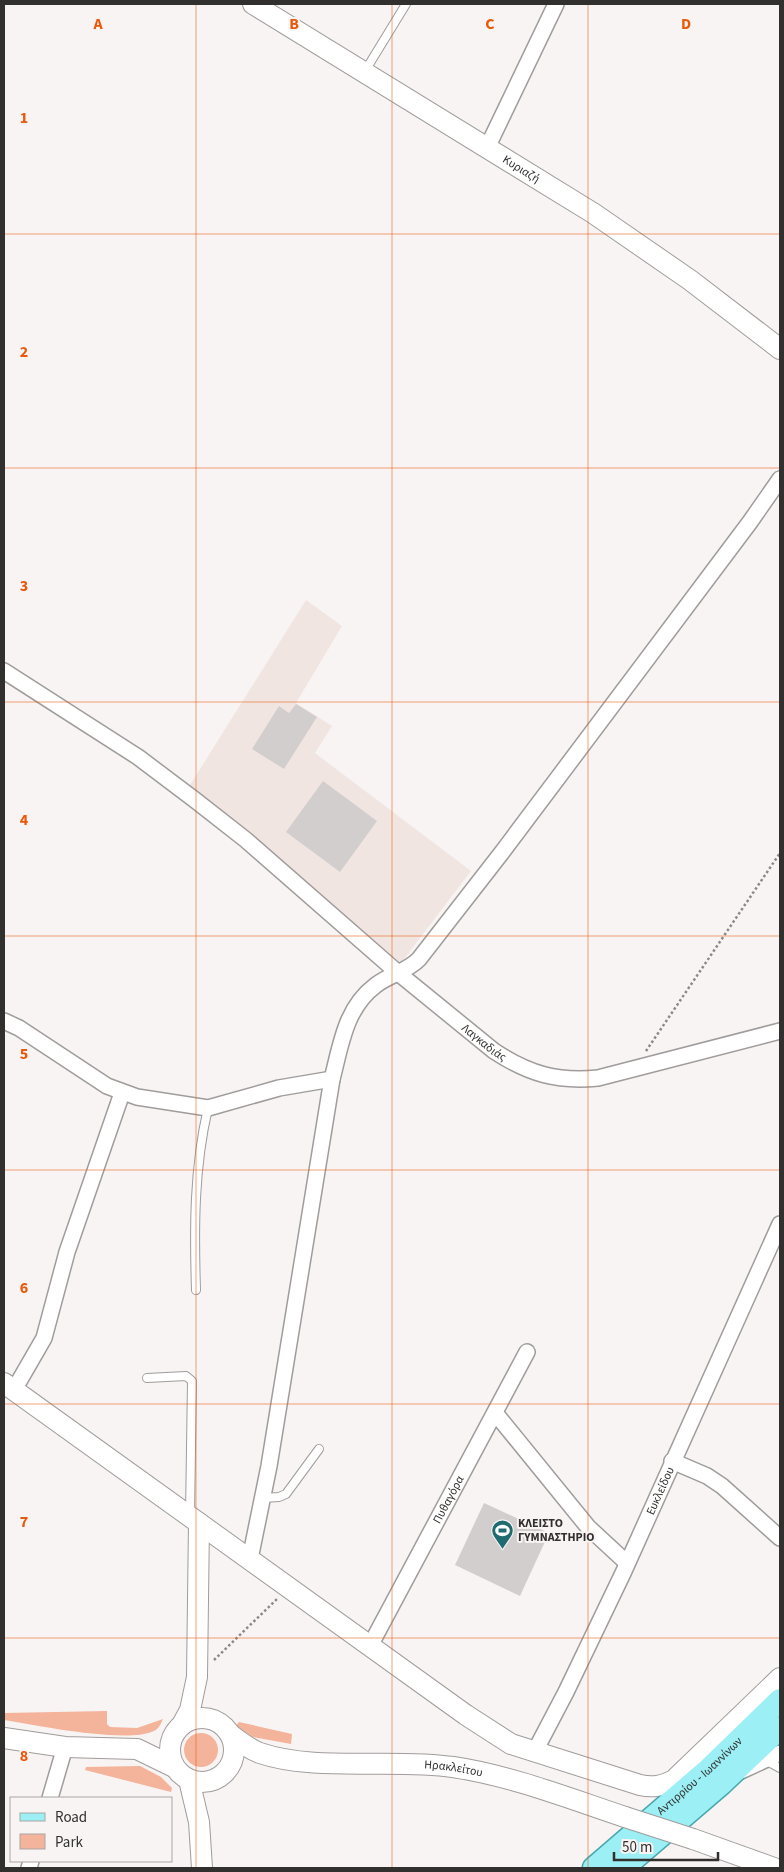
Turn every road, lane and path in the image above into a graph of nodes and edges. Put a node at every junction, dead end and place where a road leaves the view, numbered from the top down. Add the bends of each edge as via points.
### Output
1 (254, 4) edge
2 (406, 4) edge
3 (556, 4) edge
4 (364, 72) junction
5 (487, 148) junction
6 (780, 349) edge
7 (780, 479) edge
8 (4, 671) edge
9 (780, 853) edge
10 (397, 972) junction
11 (4, 1021) edge
12 (780, 1031) edge
13 (632, 1070) junction
14 (332, 1079) junction
15 (122, 1093) junction
16 (208, 1108) junction
17 (780, 1224) edge
18 (196, 1290) dead end
19 (527, 1352) dead end
20 (148, 1378) dead end
21 (9, 1386) edge
22 (496, 1414) junction
23 (319, 1449) dead end
24 (672, 1461) junction
25 (262, 1498) junction
26 (195, 1520) junction
27 (780, 1538) edge
28 (250, 1559) junction
29 (627, 1563) junction
30 (289, 1588) junction
31 (370, 1646) junction
32 (197, 1677) junction
33 (780, 1678) edge
34 (780, 1700) edge
35 (212, 1719) junction
36 (180, 1727) junction
37 (780, 1728) edge
38 (231, 1735) junction
39 (4, 1738) edge
40 (65, 1747) junction
41 (137, 1749) junction
42 (534, 1753) junction
43 (780, 1753) edge
44 (276, 1757) junction
45 (765, 1760) junction
46 (230, 1766) junction
47 (780, 1768) edge
48 (181, 1774) junction
49 (212, 1781) junction
50 (721, 1784) junction
51 (50, 1797) edge
52 (199, 1822) junction
53 (202, 1868) edge
54 (594, 1868) edge
55 (623, 1868) edge
56 (774, 1868) edge

1 - 4 street, Κυριαζή
2 - 4 lane
3 - 5 street
4 - 5 street, Κυριαζή
5 - 6 street, Κυριαζή via 593,213 690,280
7 - 10 street via 419,959
8 - 10 street, Λαγκαδιάς via 138,757 246,840
9 - 13 path
10 - 13 street, Λαγκαδιάς via 510,1062 558,1079 573,1080
10 - 14 street via 375,985 352,1010
11 - 15 street
12 - 13 street, Λαγκαδιάς via 736,1040
14 - 16 street via 280,1088
14 - 25 street
15 - 16 street
15 - 21 street via 67,1252 44,1338
16 - 18 lane via 198,1157
17 - 24 street, Ευκλείδου
19 - 22 street, Πυθαγόρα
20 - 26 lane via 186,1376 192,1381
21 - 26 street
22 - 29 street via 588,1527
22 - 31 street, Πυθαγόρα
23 - 25 lane via 286,1494 279,1498
24 - 27 street via 722,1486
24 - 29 street, Ευκλείδου
25 - 28 street
26 - 28 street
26 - 32 street
28 - 30 street
29 - 42 street, Ευκλείδου
30 - 31 street
30 - 32 path
31 - 42 street via 494,1735
32 - 35 street
32 - 36 street via 190,1710
33 - 42 street via 674,1780 664,1785 640,1785
34 - 54 main road, Αντιρρίου - Ιωαννίνων via 709,1769
35 - 36 street via 197,1718
35 - 38 street
36 - 41 street
36 - 48 street via 170,1748
37 - 50 main road, Αντιρρίου - Ιωαννίνων
38 - 44 street via 260,1753
38 - 46 street via 235,1751
39 - 40 street
40 - 41 street
40 - 51 street
41 - 48 street
43 - 45 street
44 - 46 street via 251,1759
44 - 56 street, Ηρακλείτου, bridge via 453,1767 510,1780
45 - 47 lane
45 - 50 street
46 - 49 street via 226,1773
48 - 49 street via 196,1782
48 - 52 street
49 - 52 street
50 - 55 main road, Αντιρρίου - Ιωαννίνων
52 - 53 street

